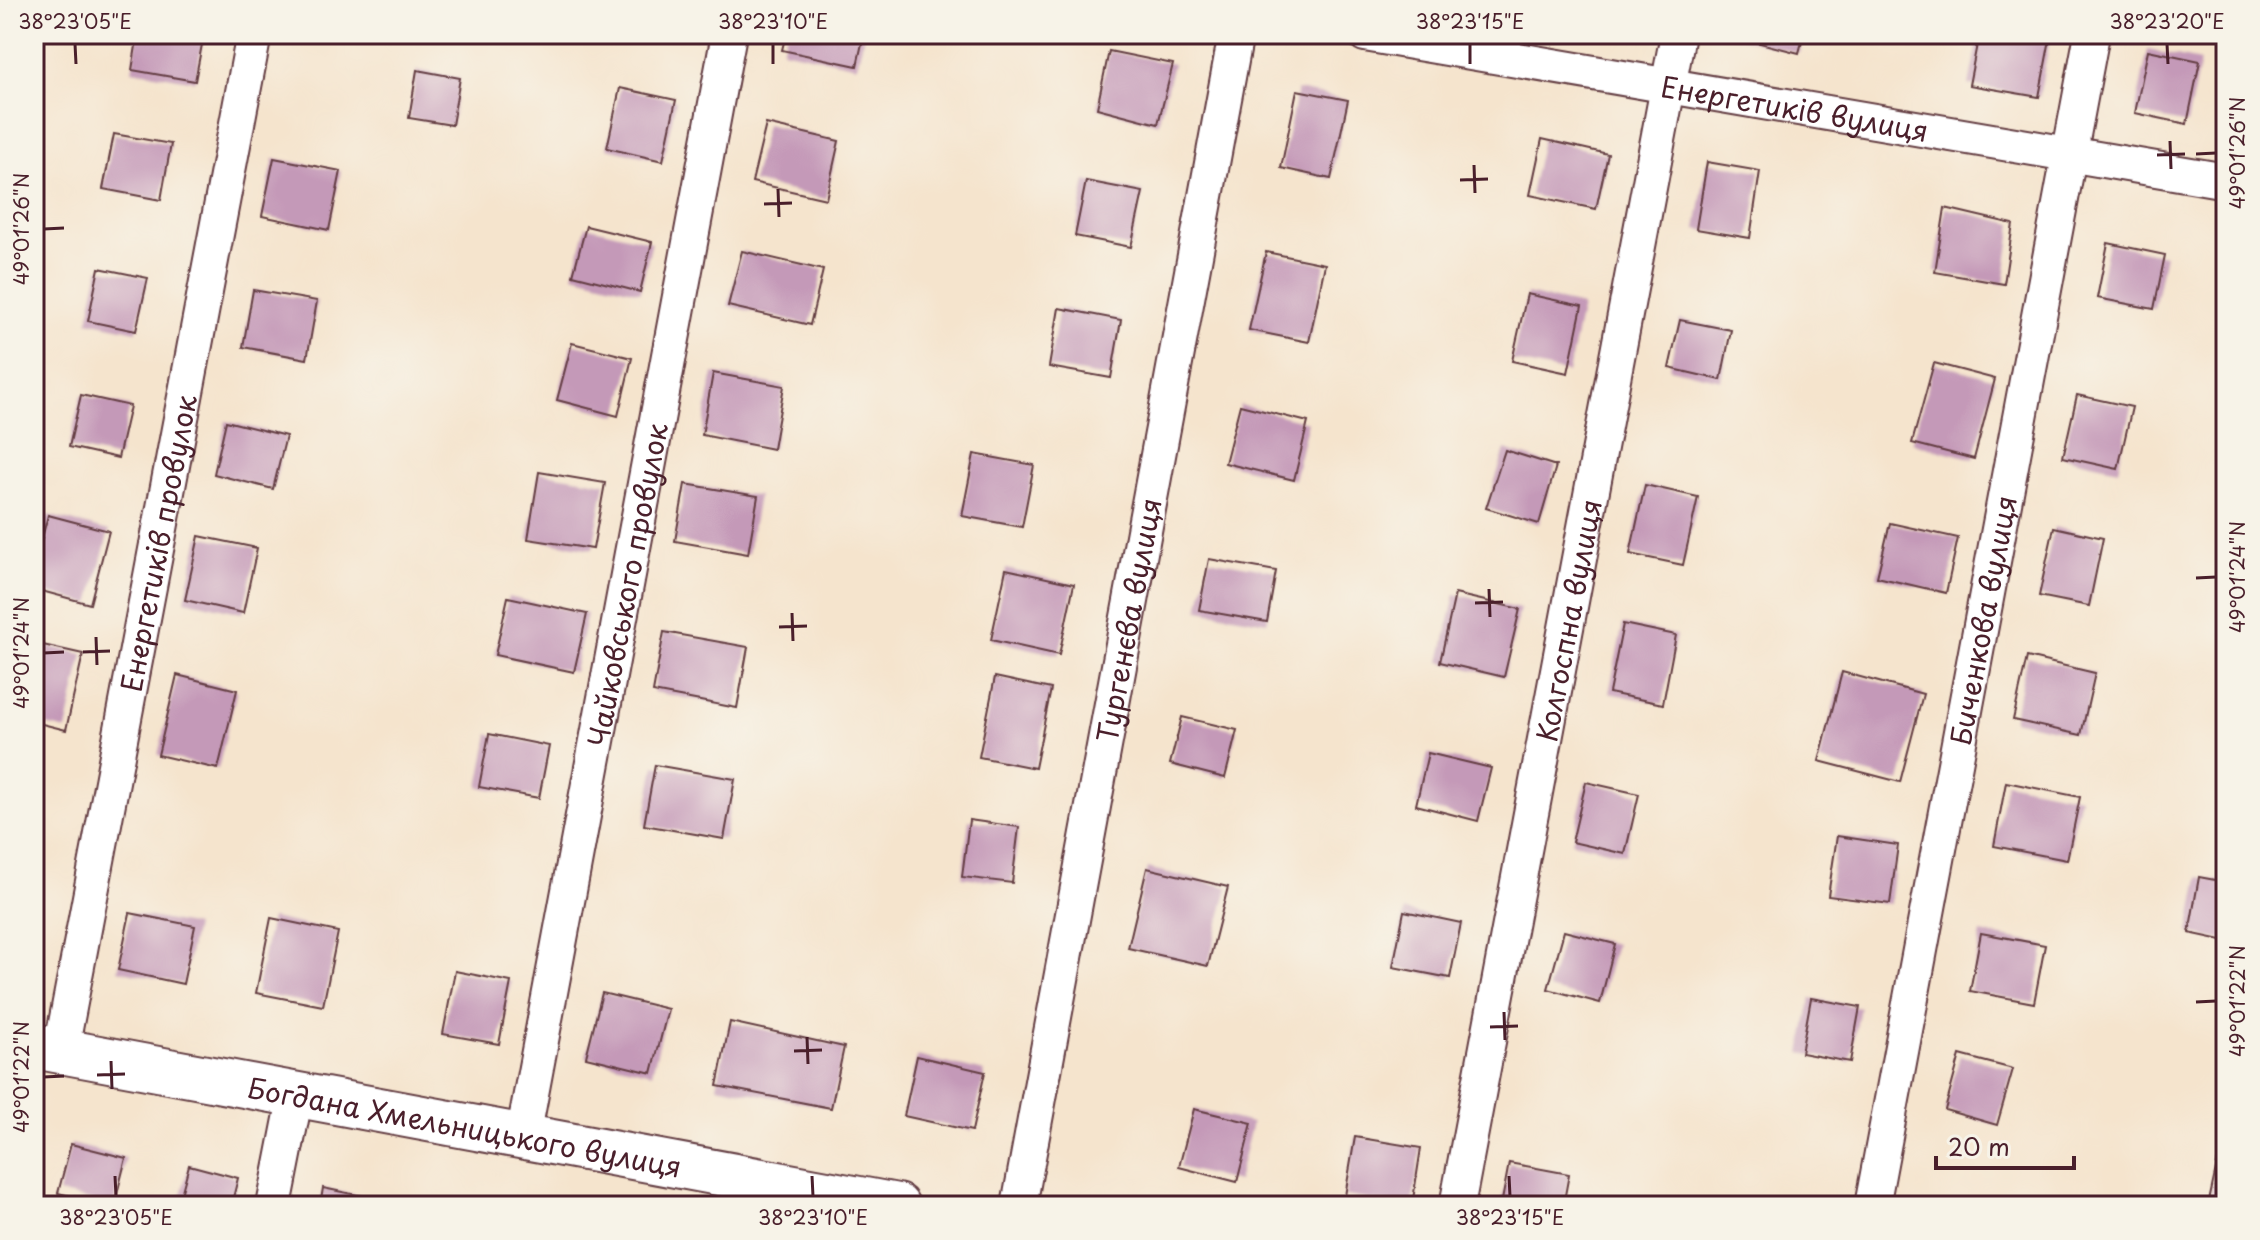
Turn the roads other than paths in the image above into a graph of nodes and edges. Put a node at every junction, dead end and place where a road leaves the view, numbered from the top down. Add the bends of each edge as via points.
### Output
1 (254, 34) edge
2 (729, 34) edge
3 (1236, 34) edge
4 (1365, 34) edge
5 (1678, 34) edge
6 (2092, 34) edge
7 (1668, 87) junction
8 (2070, 154) junction
9 (2226, 181) edge
10 (47, 1048) edge
11 (296, 1094) junction
12 (523, 1137) junction
13 (274, 1206) edge
14 (897, 1206) edge
15 (1019, 1206) edge
16 (1457, 1206) edge
17 (1872, 1206) edge

1 - 10 street, Енергетиків провулок
2 - 12 street, Чайковського провулок
3 - 15 street, Тургенєва вулиця
4 - 7 street, Енергетиків вулиця
5 - 7 street, Колгоспна вулиця
6 - 8 street, Биченкова вулиця
7 - 8 street, Енергетиків вулиця
7 - 16 street, Колгоспна вулиця
8 - 9 street, Енергетиків вулиця
8 - 17 street, Биченкова вулиця
10 - 11 street, Богдана Хмельницького вулиця
11 - 12 street, Богдана Хмельницького вулиця
11 - 13 street
12 - 14 street, Богдана Хмельницького вулиця

